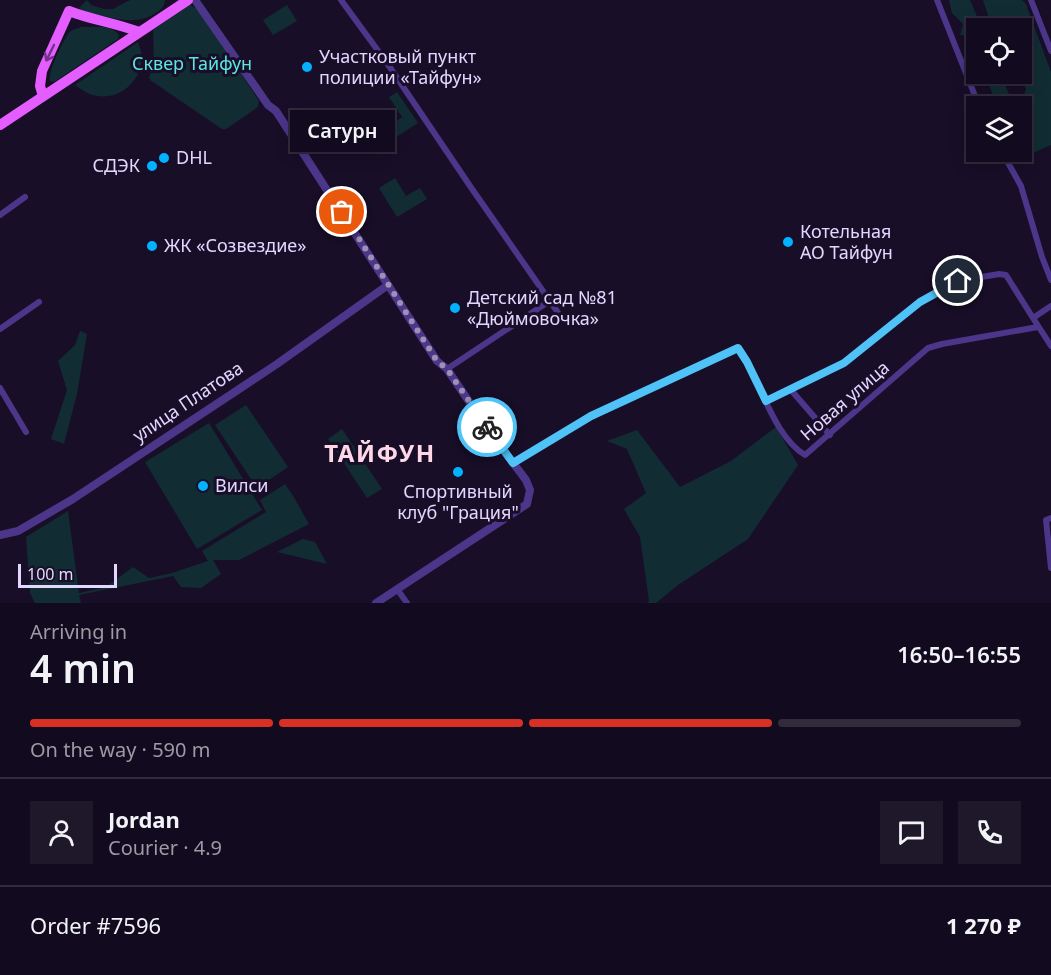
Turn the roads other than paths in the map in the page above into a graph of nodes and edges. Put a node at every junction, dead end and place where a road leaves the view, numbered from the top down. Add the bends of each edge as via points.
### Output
1 (188, 0) edge
2 (195, 0) edge
3 (341, 0) edge
4 (936, 0) edge
5 (1031, 0) edge
6 (67, 5) edge
7 (101, 22) junction
8 (139, 32) junction
9 (61, 33) junction
10 (1051, 51) edge
11 (43, 96) junction
12 (975, 96) edge
13 (0, 124) edge
14 (1008, 162) edge
15 (26, 197) dead end
16 (0, 215) edge
17 (1051, 280) edge
18 (388, 285) junction
19 (551, 300) junction
20 (39, 302) dead end
21 (1051, 306) edge
22 (561, 317) dead end
23 (1033, 318) junction
24 (1038, 327) junction
25 (0, 329) edge
26 (1051, 346) edge
27 (447, 369) junction
28 (0, 388) edge
29 (791, 390) junction
30 (766, 401) junction
31 (26, 432) dead end
32 (830, 435) junction
33 (513, 463) junction
34 (1051, 518) edge
35 (0, 536) edge
36 (1051, 568) edge
37 (397, 589) junction
38 (376, 603) edge
39 (406, 603) edge

1 - 8 main road
2 - 18 street via 276,111
3 - 19 street
4 - 12 street
5 - 10 street
6 - 7 main road
6 - 9 main road
7 - 8 main road
7 - 9 main road via 77,21
8 - 11 main road
9 -> 11 main road via 42,71
11 - 13 main road
14 - 17 street via 1021,186
15 - 16 street
18 - 27 street via 437,361
18 - 35 street, улица Платова via 73,499 18,531
19 - 22 street
19 - 27 street
20 - 25 street
21 - 23 street
23 - 24 street, Новая улица
23 - 29 street, Новая улица via 1006,275 958,281 920,302 844,363
24 - 26 street, Новая улица
24 - 32 street, Новая улица via 928,348
27 - 33 street
28 - 31 street
29 - 30 street, Новая улица
29 - 32 street
30 - 32 street, Новая улица via 794,449 805,455
30 - 33 street via 738,348 591,416
33 - 37 street via 526,480 530,495 527,504
34 - 36 street via 1046,520
37 - 38 street
37 - 39 street

